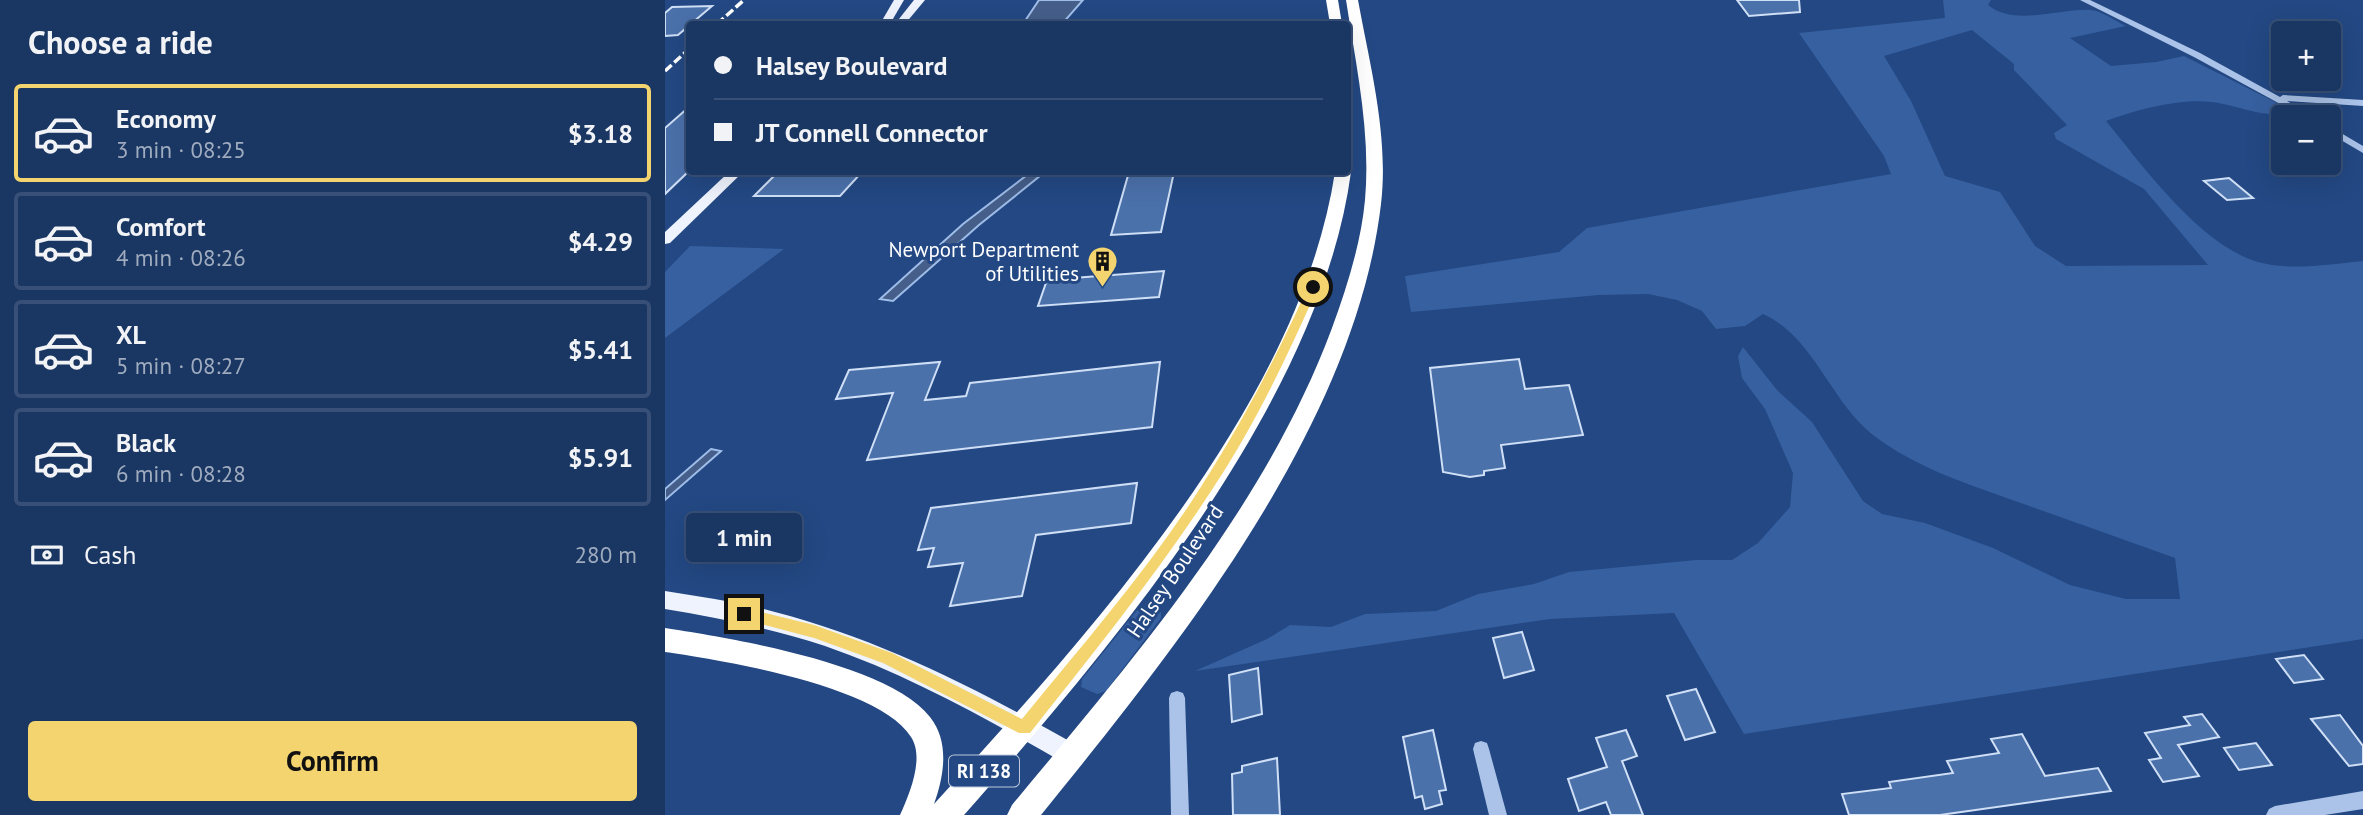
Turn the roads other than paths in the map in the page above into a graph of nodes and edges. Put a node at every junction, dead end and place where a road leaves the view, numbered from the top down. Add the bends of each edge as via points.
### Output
1 (899, 0) edge
2 (920, 0) edge
3 (1332, 0) edge
4 (1352, 0) edge
5 (2084, 0) edge
6 (887, 21) edge
7 (902, 21) edge
8 (1336, 21) edge
9 (2278, 98) junction
10 (2363, 103) edge
11 (2290, 105) edge
12 (2341, 136) edge
13 (2363, 150) edge
14 (733, 175) edge
15 (1342, 175) edge
16 (665, 240) edge
17 (665, 600) edge
18 (665, 640) edge
19 (1177, 698) dead end
20 (1025, 728) junction
21 (1481, 749) dead end
22 (1072, 755) junction
23 (2363, 800) edge
24 (915, 815) edge
25 (944, 815) edge
26 (1022, 815) edge
27 (1180, 815) edge
28 (1498, 815) edge
29 (2275, 815) edge

1 - 6 main road
2 - 7 main road
3 - 8 highway
4 - 22 highway, Halsey Boulevard / RI 138 via 1375,173 1367,243 1343,325 1298,424 1248,511 1163,638
5 - 9 street
9 - 10 street
9 - 11 street
12 - 13 street
14 - 16 main road
15 - 20 highway, Halsey Boulevard / RI 138 via 1332,229 1313,287 1243,431 1153,566
17 - 20 main road via 725,610 849,643 921,673
18 - 24 highway via 814,673 867,690 909,712 926,736 929,759
19 - 27 street
20 - 22 main road
20 - 25 highway, RI 138
21 - 28 street
22 - 26 highway, RI 138
23 - 29 street

